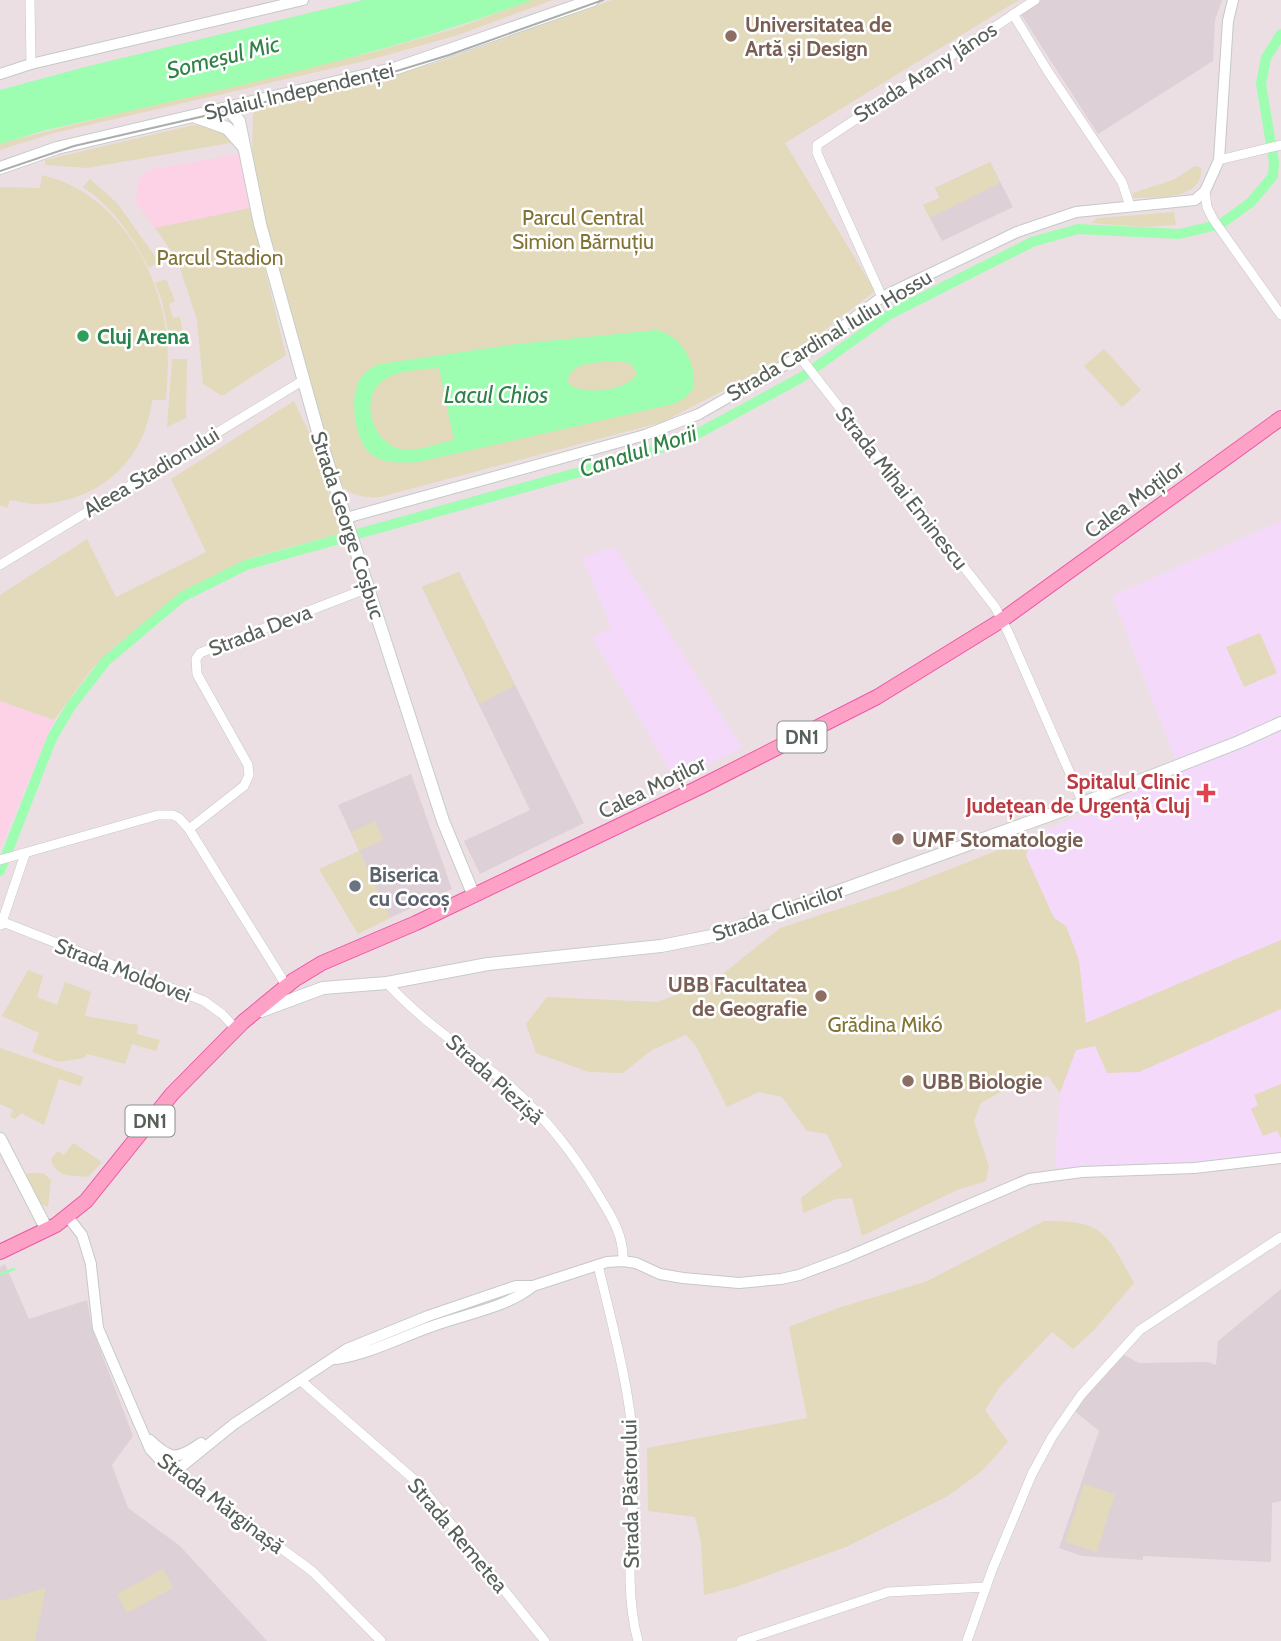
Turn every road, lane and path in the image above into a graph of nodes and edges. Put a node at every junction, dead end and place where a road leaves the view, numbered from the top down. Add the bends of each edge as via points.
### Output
1 (30, 0) edge
2 (303, 0) edge
3 (593, 0) edge
4 (1035, 0) edge
5 (1233, 0) edge
6 (1013, 14) junction
7 (31, 64) junction
8 (0, 74) edge
9 (223, 109) junction
10 (194, 116) junction
11 (227, 128) junction
12 (1279, 145) edge
13 (244, 148) junction
14 (1219, 160) junction
15 (0, 167) edge
16 (1205, 191) junction
17 (1130, 206) junction
18 (882, 298) junction
19 (1281, 315) edge
20 (802, 361) junction
21 (302, 380) junction
22 (1281, 418) edge
23 (346, 518) junction
24 (0, 565) edge
25 (368, 588) junction
26 (1002, 621) junction
27 (1281, 723) edge
28 (1083, 803) junction
29 (189, 829) junction
30 (21, 855) junction
31 (0, 860) edge
32 (474, 896) junction
33 (2, 924) edge
34 (387, 983) junction
35 (286, 985) junction
36 (253, 1014) junction
37 (236, 1029) junction
38 (0, 1139) edge
39 (1281, 1158) edge
40 (69, 1217) junction
41 (47, 1230) junction
42 (1281, 1237) edge
43 (0, 1252) edge
44 (623, 1261) junction
45 (598, 1265) junction
46 (300, 1380) junction
47 (234, 1424) junction
48 (142, 1434) junction
49 (176, 1471) junction
50 (986, 1587) junction
51 (381, 1641) edge
52 (545, 1641) edge
53 (638, 1641) edge
54 (741, 1641) edge
55 (967, 1641) edge

1 - 7 street
2 - 7 street
3 - 9 main road, Splaiul Independenței via 397,68
4 - 6 street, Strada Arany János
5 - 14 street
6 - 17 street via 1122,182
6 - 18 street, Strada Arany János via 817,145
7 - 8 street
9 - 10 main road, Splaiul Independenței
9 - 11 main road, Strada George Coșbuc
9 - 13 main road, Strada George Coșbuc via 239,121
10 - 11 main road, Strada George Coșbuc
10 - 15 main road, Splaiul Independenței via 57,148
11 - 13 main road, Strada George Coșbuc
12 - 14 street
13 - 21 main road, Strada George Coșbuc
14 - 16 street
16 - 17 street, Strada Cardinal Iuliu Hossu via 1195,200
16 - 19 street via 1213,219
17 - 18 street, Strada Cardinal Iuliu Hossu via 1076,212 1037,223
18 - 20 street, Strada Cardinal Iuliu Hossu
20 - 23 street, Strada Cardinal Iuliu Hossu via 667,428
20 - 26 street, Strada Mihai Eminescu via 989,598
21 - 23 main road, Strada George Coșbuc
21 - 24 street, Aleea Stadionului
22 - 26 main road, Calea Moților / DN1
23 - 25 main road, Strada George Coșbuc
25 - 29 street, Strada Deva via 200,653 197,674 249,771 244,786
25 - 32 main road, Strada George Coșbuc via 443,821
26 - 28 street, Strada Mihai Eminescu
26 - 32 main road, Calea Moților / DN1 via 837,719
27 - 28 main road, Strada Clinicilor
28 - 34 main road, Strada Clinicilor via 708,938 488,964
29 - 30 street via 179,818 158,815
29 - 35 street
30 - 31 street
30 - 33 street
32 - 35 main road, Calea Moților / DN1 via 322,963
33 - 37 street, Strada Moldovei via 204,1001
34 - 36 main road, Strada Clinicilor via 316,990
34 - 44 street, Strada Piezișă via 536,1111 590,1180 618,1228
35 - 36 main road, Calea Moților / DN1
36 - 37 main road, Calea Moților / DN1
37 - 40 main road, Calea Moților / DN1 via 172,1094 95,1192
38 - 41 main road
39 - 44 street via 1030,1179 847,1257 781,1279 739,1283 691,1279
40 - 41 main road, DN1
40 - 48 street, Strada Mărginașă via 82,1235 91,1265 98,1328
41 - 43 main road, DN1
42 - 50 street via 1140,1331 1081,1395 1032,1474
44 - 45 street
45 - 46 street via 351,1357 334,1359
45 - 53 street, Strada Păstorului via 633,1439 631,1591
46 - 47 street
46 - 52 street, Strada Remetea via 418,1483
47 - 48 street via 172,1457
47 - 49 street
48 - 49 street, Strada Mărginașă via 154,1454
49 - 51 street, Strada Mărginașă via 312,1571
50 - 54 street via 888,1592
50 - 55 street

